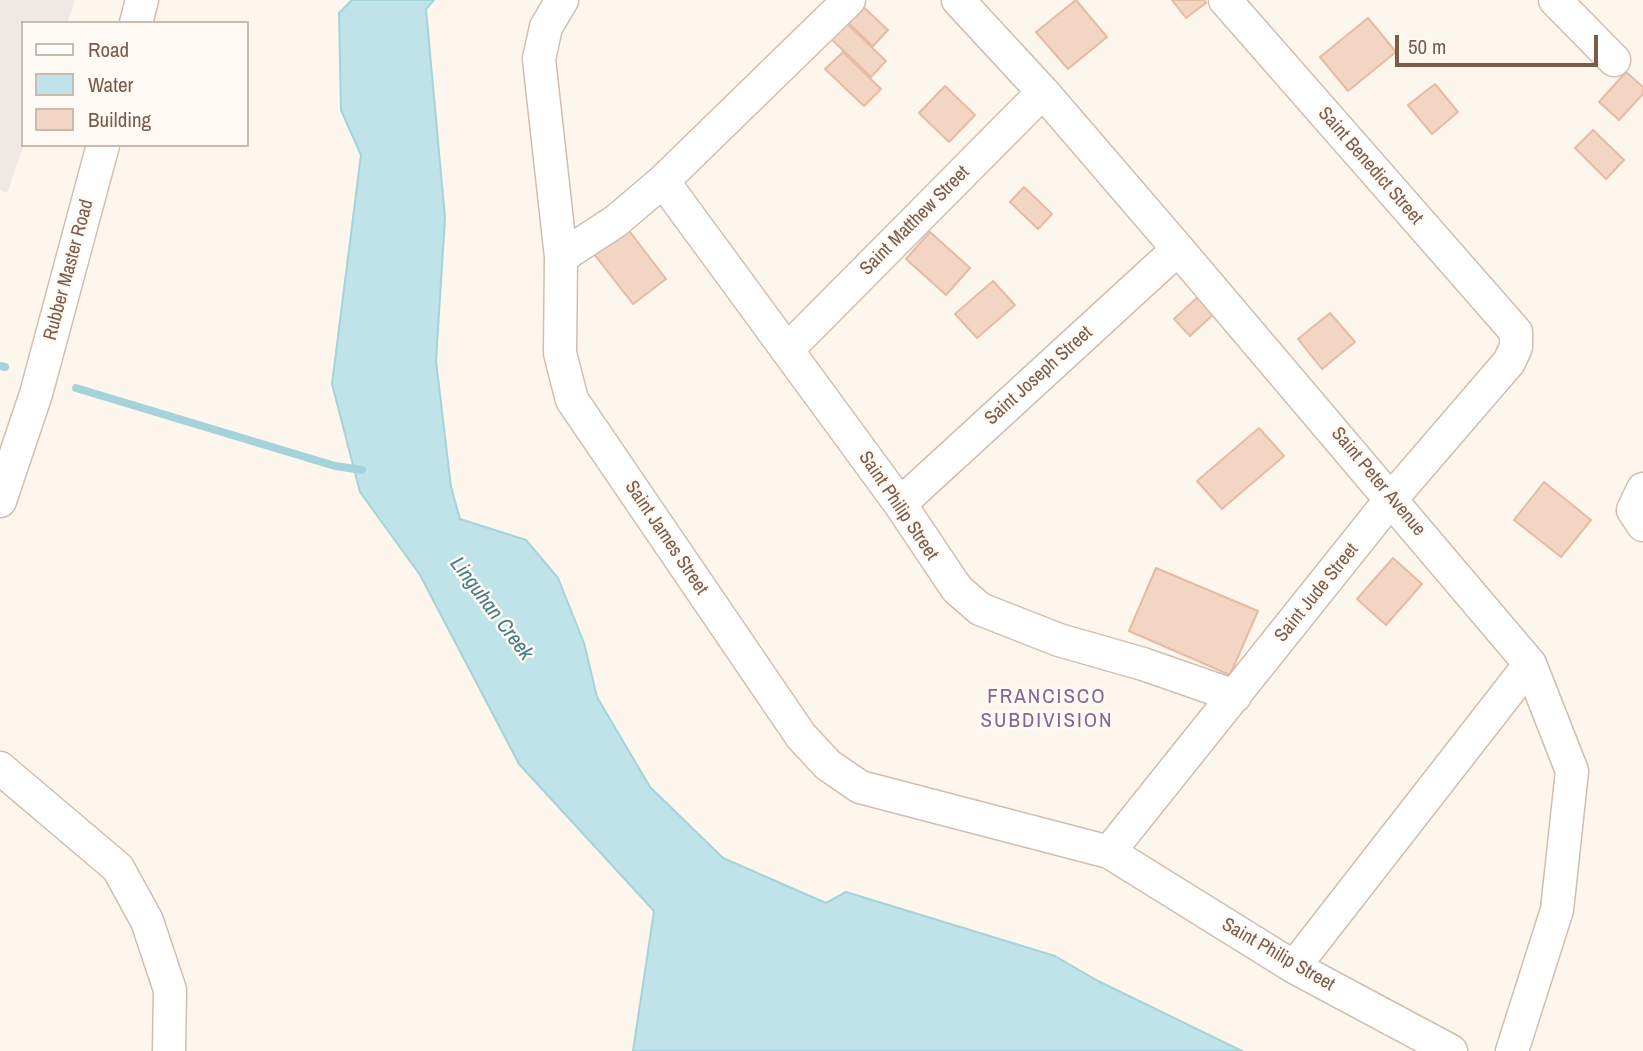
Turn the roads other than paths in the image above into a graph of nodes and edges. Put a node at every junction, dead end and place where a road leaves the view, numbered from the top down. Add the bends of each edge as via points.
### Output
1 (142, 0) edge
2 (562, 0) edge
3 (849, 0) edge
4 (958, 0) edge
5 (1225, 0) edge
6 (1555, 0) edge
7 (137, 21) edge
8 (1614, 60) dead end
9 (1043, 92) junction
10 (102, 147) edge
11 (663, 181) junction
12 (1178, 249) junction
13 (561, 257) junction
14 (1516, 332) joint
15 (787, 350) junction
16 (1392, 498) junction
17 (0, 501) edge
18 (900, 504) junction
19 (1530, 664) junction
20 (1235, 696) junction
21 (0, 768) edge
22 (1109, 852) junction
23 (1294, 967) junction
24 (169, 1051) edge
25 (1451, 1051) edge
26 (1512, 1051) edge

1 - 7 street
2 - 13 street, Saint James Street via 546,27 539,60
3 - 11 street
4 - 9 street, Saint Peter Avenue
5 - 14 street, Saint Benedict Street
6 - 8 street
9 - 12 street, Saint Peter Avenue
9 - 15 street, Saint Matthew Street
10 - 17 street, Rubber Master Road via 36,394
11 - 13 street via 616,221
11 - 15 street, Saint Philip Street
12 - 16 street, Saint Peter Avenue
12 - 18 street, Saint Joseph Street
13 - 22 street, Saint James Street via 561,353 572,400 801,736 828,765 860,787
14 - 16 street, Saint Jude Street via 1509,362
15 - 18 street, Saint Philip Street
16 - 19 street, Saint Peter Avenue
16 - 20 street, Saint Jude Street
18 - 20 street, Saint Philip Street via 940,567 980,609 1059,640
19 - 23 street
19 - 26 street, Saint Peter Avenue via 1572,771 1557,910
20 - 22 street, Saint Jude Street
21 - 24 street via 118,868 147,921 170,990
22 - 23 street, Saint Philip Street
23 - 25 street, Saint Philip Street

